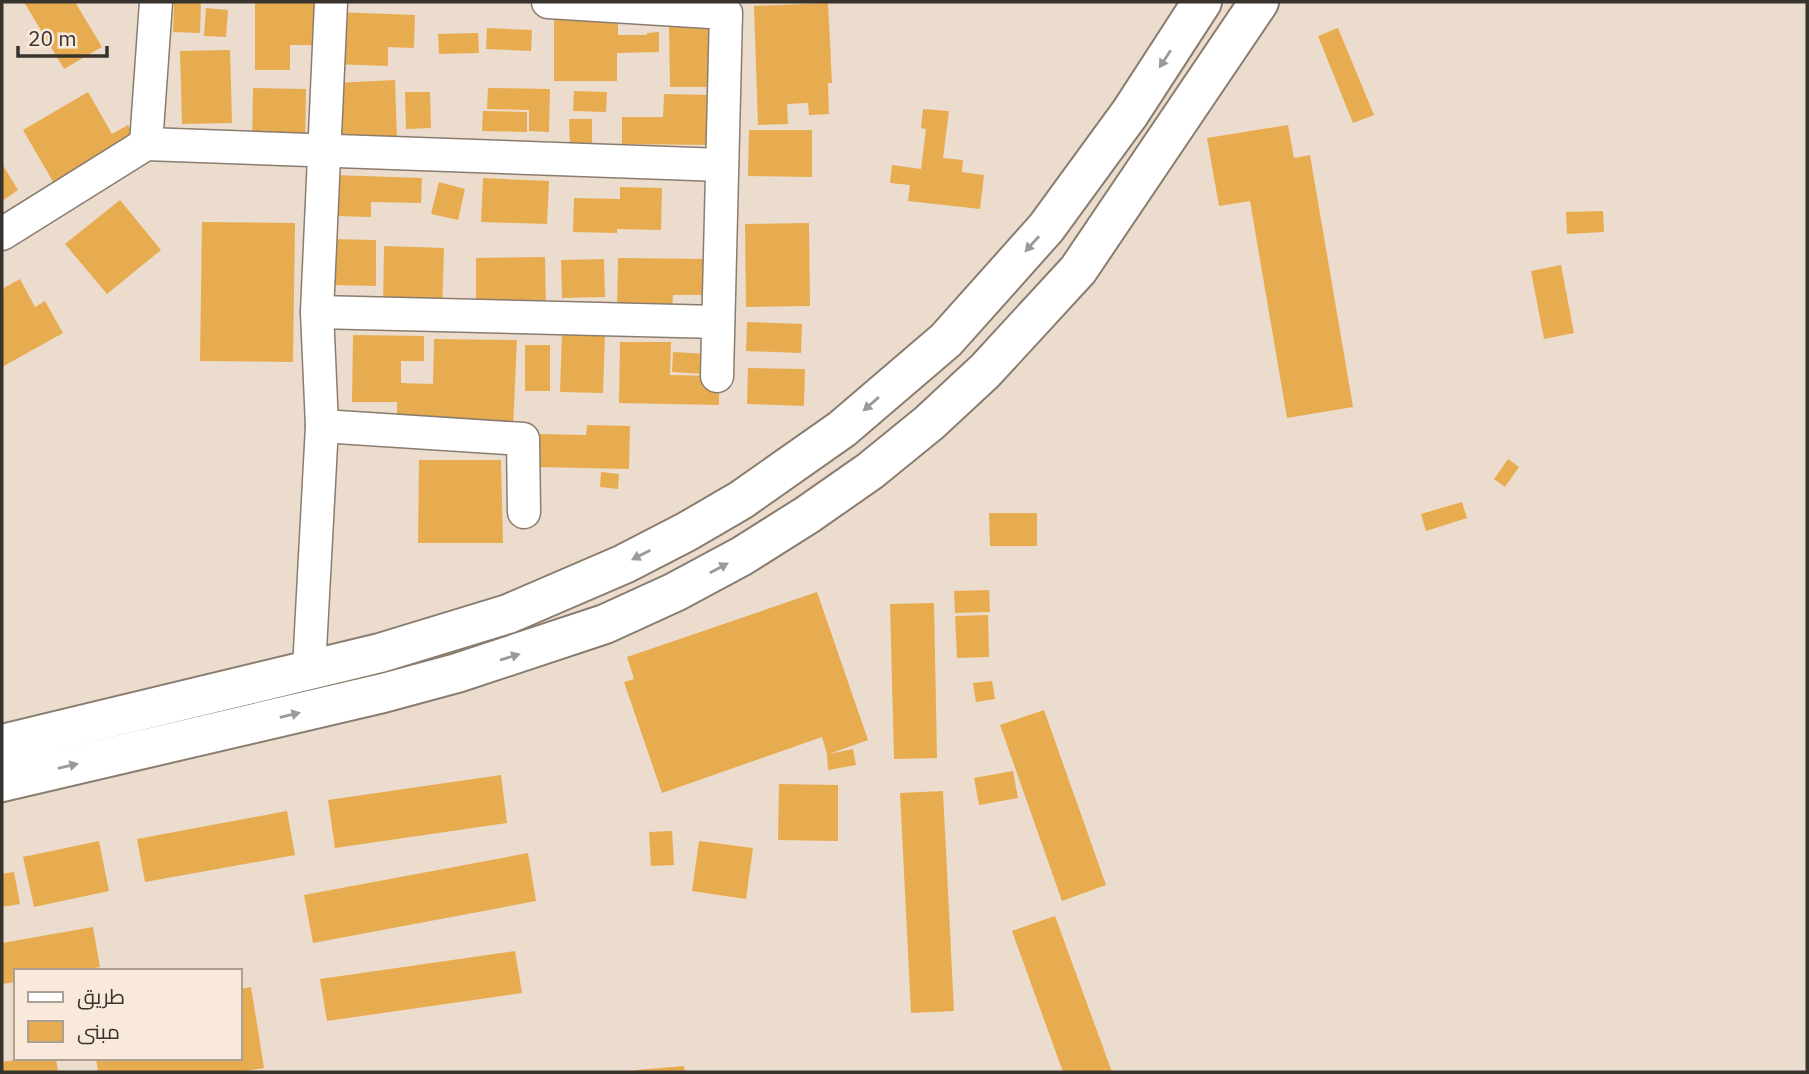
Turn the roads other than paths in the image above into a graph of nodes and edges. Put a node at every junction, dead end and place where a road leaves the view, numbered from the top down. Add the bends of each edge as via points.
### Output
1 (331, 2) edge
2 (548, 2) edge
3 (1202, 2) edge
4 (1259, 2) edge
5 (152, 8) edge
6 (146, 144) junction
7 (324, 150) junction
8 (722, 165) junction
9 (2, 234) edge
10 (317, 312) junction
11 (718, 322) junction
12 (717, 376) dead end
13 (322, 426) junction
14 (524, 512) dead end
15 (309, 669) junction
16 (2, 744) edge
17 (2, 782) edge

1 - 7 street
2 - 8 street via 726,13
3 -> 15 main road via 1130,114 1046,228 946,340 842,429 687,532 577,585 445,635
17 -> 4 main road via 470,670 605,624 742,556 870,471 985,371 1078,270
5 - 6 street
6 - 7 street
6 - 9 street
7 - 8 street
7 - 10 street
8 - 11 street
10 - 11 street
10 - 13 street
11 - 12 street
13 - 14 street via 523,439
13 - 15 street
15 - 16 main road

